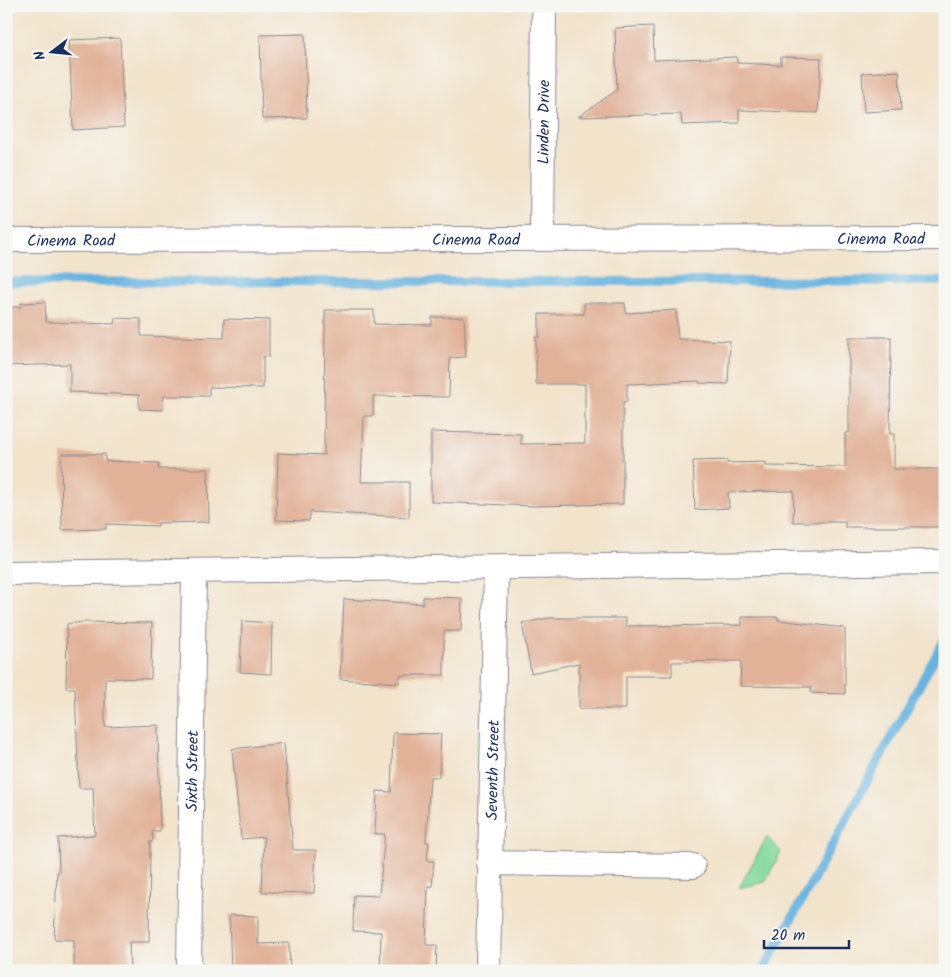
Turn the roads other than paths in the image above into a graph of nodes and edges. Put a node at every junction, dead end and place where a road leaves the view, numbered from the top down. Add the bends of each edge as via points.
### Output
1 (544, 6) edge
2 (542, 238) junction
3 (945, 238) edge
4 (6, 240) edge
5 (945, 562) edge
6 (496, 569) junction
7 (194, 571) junction
8 (6, 574) edge
9 (489, 864) junction
10 (693, 866) dead end
11 (189, 971) edge
12 (488, 971) edge

1 - 2 street, Linden Drive
2 - 3 street, Cinema Road
2 - 4 street, Cinema Road
5 - 6 street
6 - 7 street
6 - 9 street, Seventh Street
7 - 8 street
7 - 11 street, Sixth Street
9 - 10 street
9 - 12 street, Seventh Street

